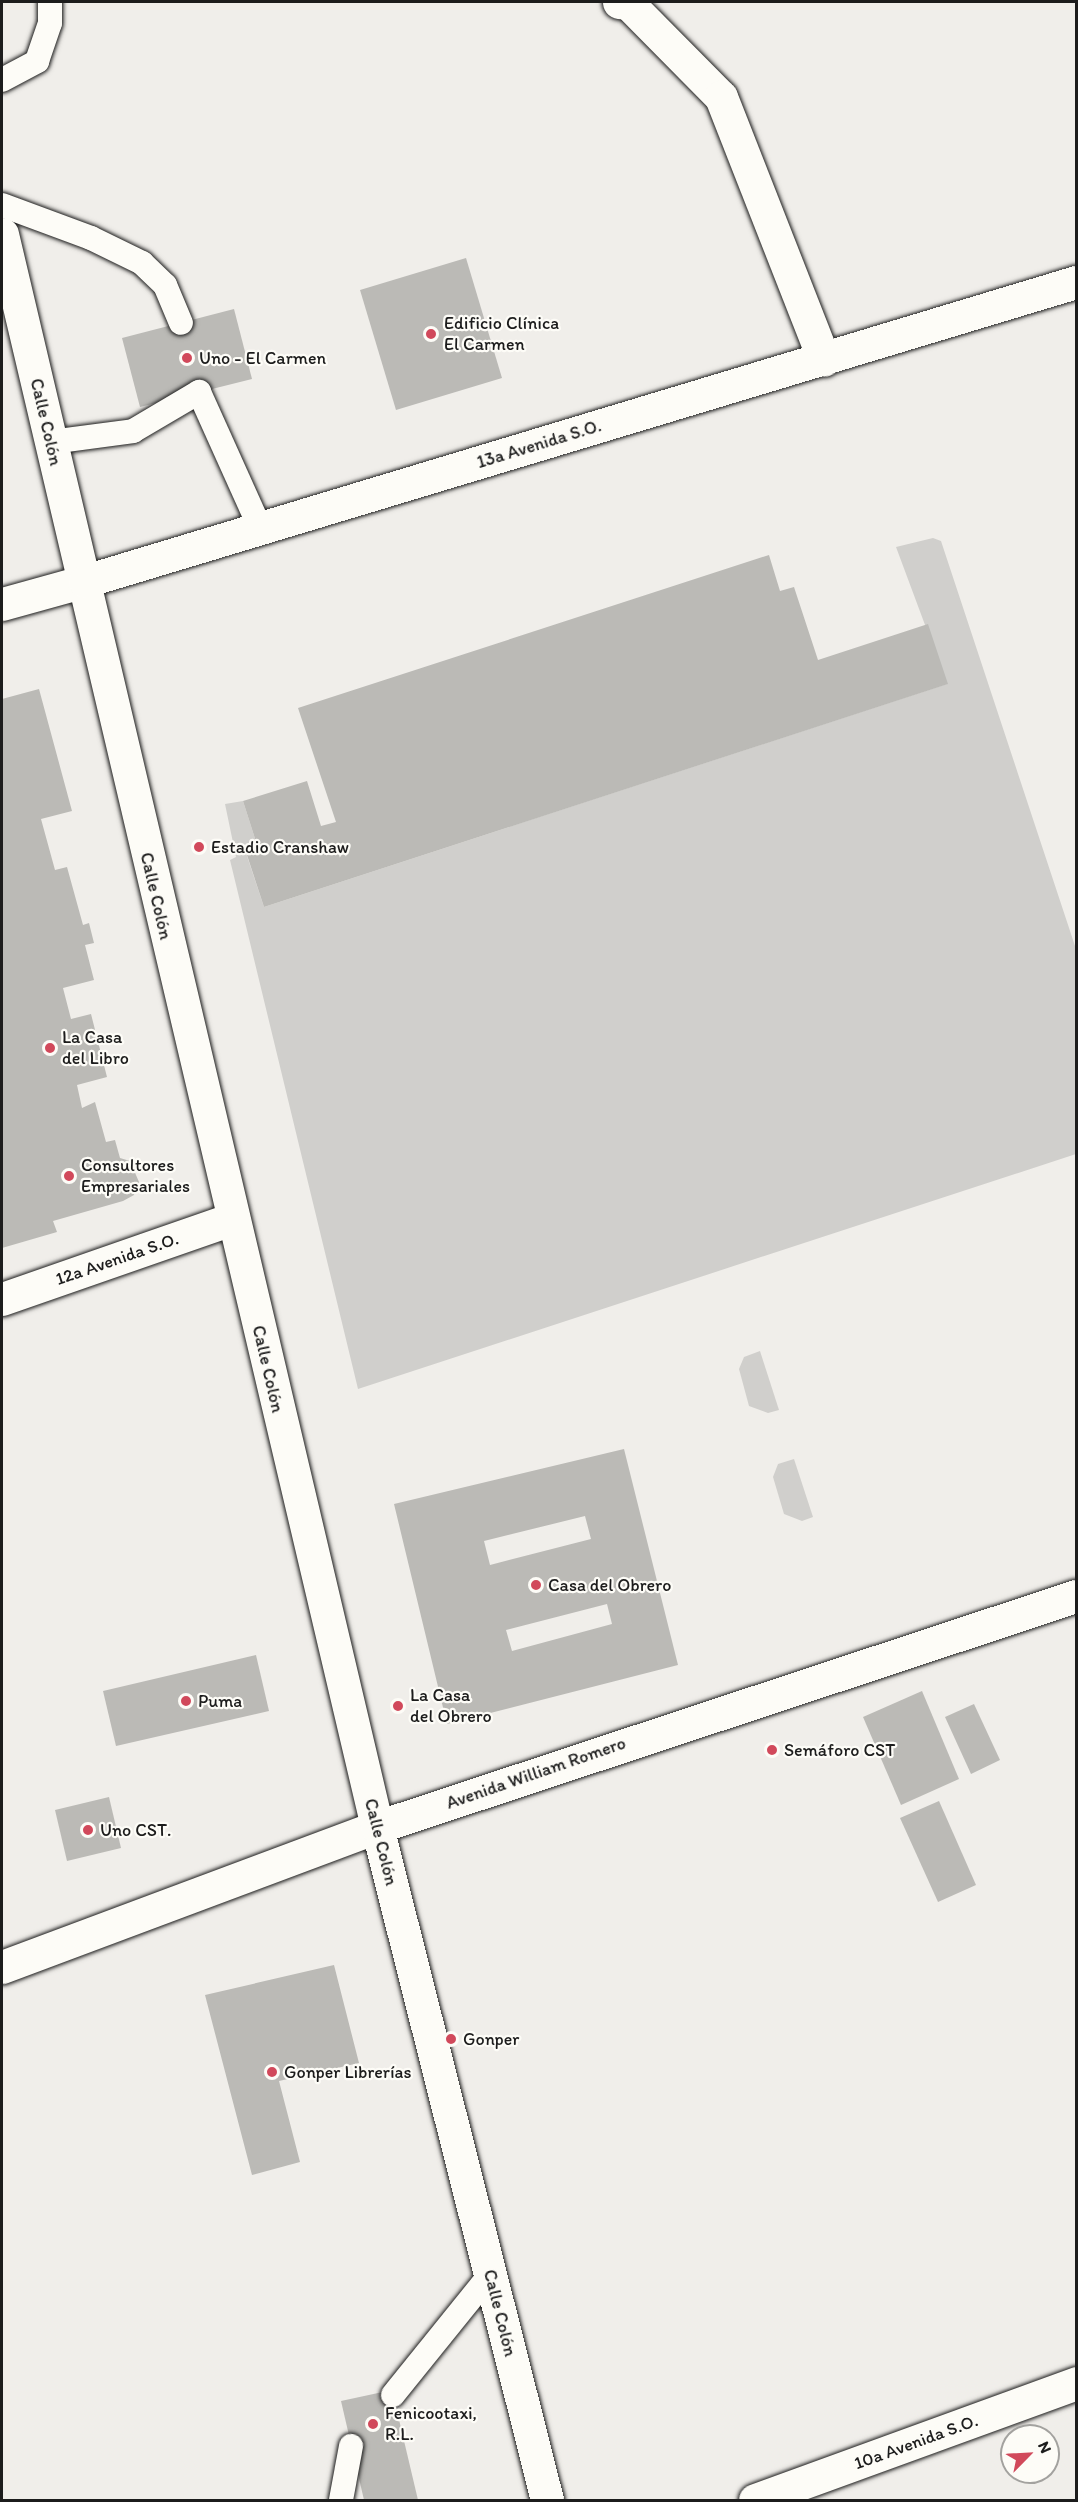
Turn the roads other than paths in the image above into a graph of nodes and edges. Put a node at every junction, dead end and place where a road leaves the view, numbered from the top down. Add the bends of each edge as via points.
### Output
1 (50, 2) edge
2 (619, 2) edge
3 (2, 80) edge
4 (2, 205) edge
5 (2, 234) edge
6 (1077, 282) edge
7 (181, 323) dead end
8 (824, 360) junction
9 (51, 442) junction
10 (260, 528) junction
11 (85, 581) junction
12 (2, 604) edge
13 (232, 1219) junction
14 (2, 1299) edge
15 (1077, 1596) edge
16 (377, 1827) junction
17 (2, 1967) edge
18 (490, 2275) junction
19 (1077, 2383) edge
20 (393, 2395) dead end
21 (351, 2446) dead end
22 (341, 2500) edge
23 (548, 2500) edge
24 (755, 2500) edge

1 - 3 lane via 50,23 38,61
2 - 8 main road via 628,3 721,97
4 - 7 lane via 91,238 142,263 165,285
5 - 9 main road, Calle Colón
6 - 8 main road, 13a Avenida S.O.
8 - 10 main road, 13a Avenida S.O.
9 - 10 lane via 133,430 199,392
9 - 11 main road, Calle Colón
10 - 11 main road, 13a Avenida S.O.
11 - 12 main road, 13a Avenida S.O.
11 - 13 main road, Calle Colón
13 - 14 main road, 12a Avenida S.O.
13 - 16 main road, Calle Colón
15 - 16 main road, Avenida William Romero
16 - 17 main road, Avenida William Romero
16 - 18 main road, Calle Colón
18 - 20 lane
18 - 23 main road, Calle Colón
19 - 24 main road, 10a Avenida S.O.
21 - 22 lane

